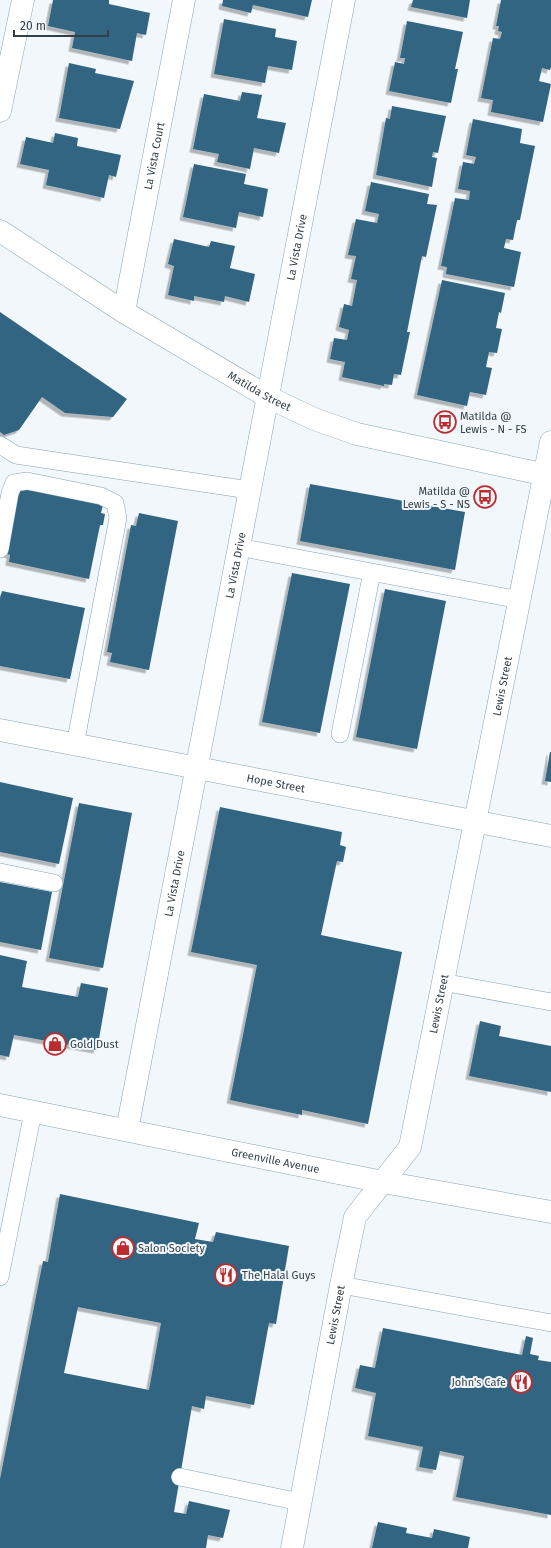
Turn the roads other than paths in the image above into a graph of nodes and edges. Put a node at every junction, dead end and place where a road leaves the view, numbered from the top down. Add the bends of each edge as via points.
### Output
1 (23, 0) edge
2 (184, 0) edge
3 (344, 0) edge
4 (0, 111) edge
5 (0, 231) edge
6 (124, 312) junction
7 (268, 396) junction
8 (551, 442) edge
9 (0, 445) edge
10 (548, 476) edge
11 (249, 490) junction
12 (238, 547) junction
13 (0, 549) edge
14 (372, 572) junction
15 (520, 600) junction
16 (0, 730) edge
17 (340, 734) dead end
18 (75, 745) junction
19 (196, 768) junction
20 (476, 822) junction
21 (551, 836) edge
22 (0, 872) edge
23 (54, 883) dead end
24 (442, 982) junction
25 (551, 1002) edge
26 (0, 1105) edge
27 (33, 1112) junction
28 (127, 1130) junction
29 (383, 1182) junction
30 (551, 1212) edge
31 (0, 1277) edge
32 (341, 1284) junction
33 (551, 1323) edge
34 (180, 1477) dead end
35 (300, 1502) junction
36 (292, 1548) edge

1 - 4 street
2 - 6 street, La Vista Court
3 - 7 street, La Vista Drive
5 - 6 street, Matilda Street
6 - 7 street, Matilda Street
7 - 10 street, Matilda Street via 314,419 357,434
7 - 11 street, La Vista Drive
8 - 10 street, Lewis Street
9 - 11 lane via 16,455
10 - 15 street, Lewis Street
11 - 12 street, La Vista Drive
12 - 14 lane
12 - 19 street, La Vista Drive
13 - 18 lane via 14,483 27,481 101,496 115,503 118,518
14 - 15 lane
14 - 17 lane
15 - 20 street, Lewis Street
16 - 18 street, Hope Street
18 - 19 street, Hope Street
19 - 20 street, Hope Street
19 - 28 street, La Vista Drive
20 - 21 street, Hope Street
20 - 24 street, Lewis Street
22 - 23 lane
24 - 25 lane
24 - 29 street, Lewis Street via 410,1147
26 - 27 street, Greenville Avenue
27 - 28 street, Greenville Avenue
27 - 31 lane
28 - 29 street, Greenville Avenue
29 - 30 street, Greenville Avenue
29 - 32 street, Lewis Street via 355,1217
32 - 33 lane
32 - 35 street, Lewis Street
34 - 35 lane
35 - 36 street, Lewis Street

